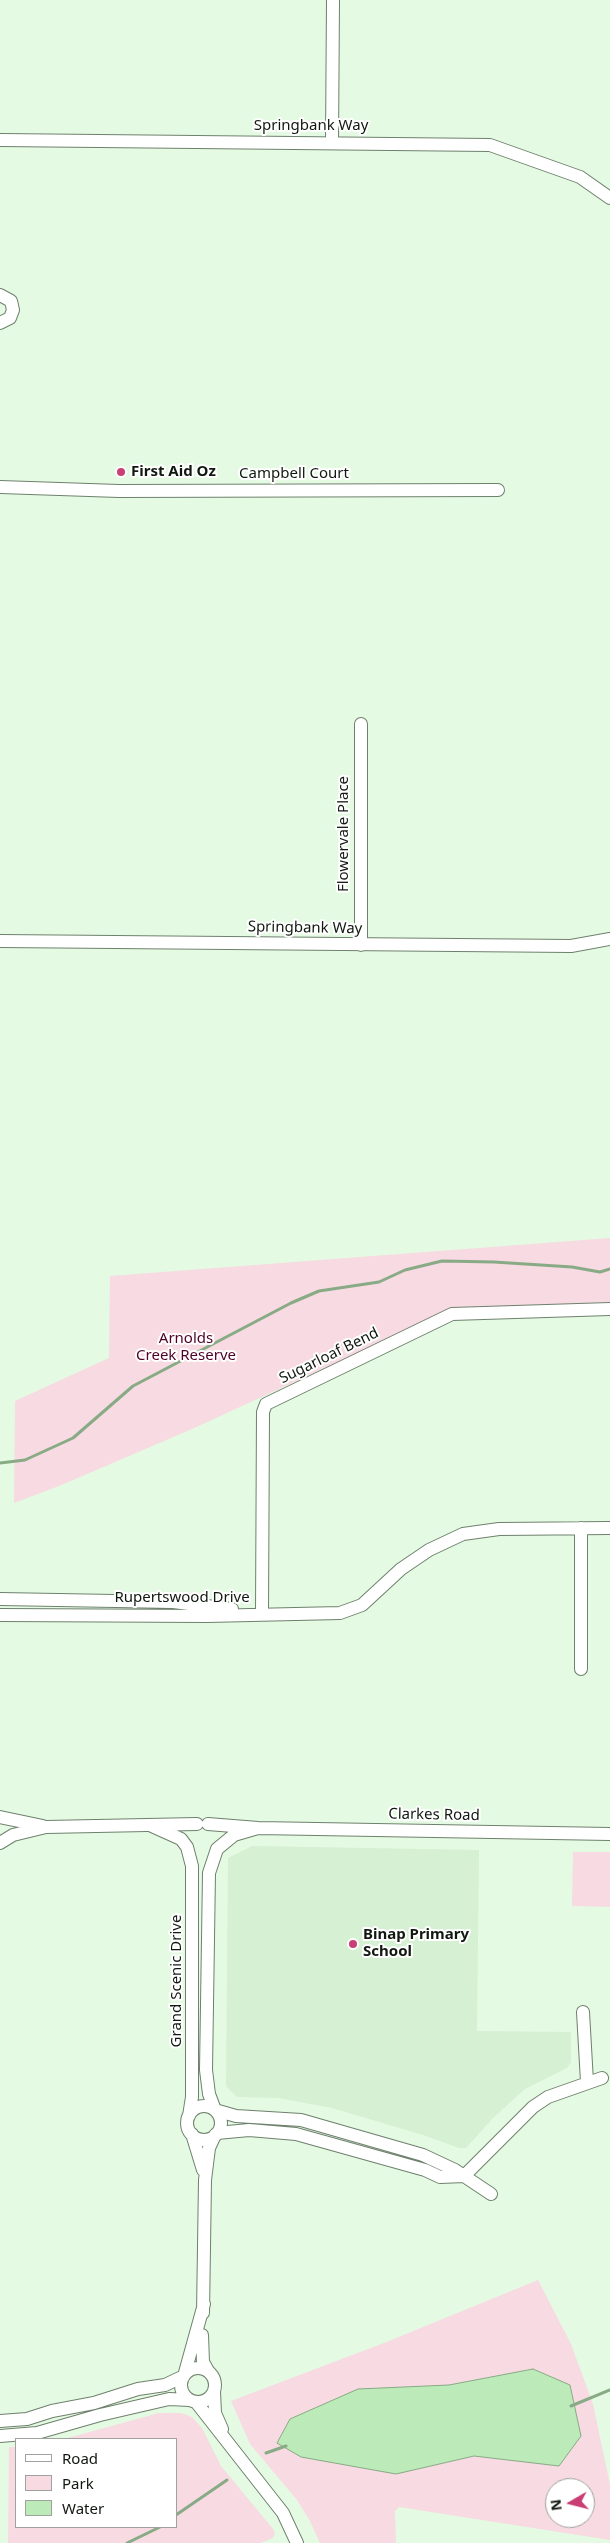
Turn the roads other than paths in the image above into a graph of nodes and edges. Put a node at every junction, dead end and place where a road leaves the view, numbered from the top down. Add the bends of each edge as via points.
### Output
1 (333, 0) edge
2 (0, 140) edge
3 (332, 143) junction
4 (610, 198) edge
5 (0, 295) edge
6 (0, 323) edge
7 (0, 487) edge
8 (498, 490) dead end
9 (361, 724) dead end
10 (610, 939) edge
11 (0, 941) edge
12 (360, 945) junction
13 (610, 1309) edge
14 (581, 1528) junction
15 (610, 1528) edge
16 (0, 1599) edge
17 (101, 1601) junction
18 (262, 1613) junction
19 (0, 1614) edge
20 (101, 1615) junction
21 (581, 1669) dead end
22 (0, 1818) edge
23 (202, 1824) junction
24 (46, 1826) junction
25 (152, 1826) junction
26 (258, 1828) junction
27 (610, 1834) edge
28 (0, 1843) edge
29 (188, 1847) junction
30 (217, 1849) junction
31 (583, 2012) dead end
32 (602, 2078) dead end
33 (587, 2082) junction
34 (215, 2110) junction
35 (189, 2116) junction
36 (192, 2134) junction
37 (216, 2134) junction
38 (464, 2176) junction
39 (204, 2180) junction
40 (492, 2194) dead end
41 (204, 2304) junction
42 (208, 2371) junction
43 (184, 2376) junction
44 (214, 2391) junction
45 (193, 2401) junction
46 (0, 2421) edge
47 (0, 2436) edge
48 (234, 2450) junction
49 (294, 2542) edge

1 - 3 street
2 - 3 street, Springbank Way
3 - 4 street, Springbank Way via 490,145 580,177
5 - 6 street via 11,301 13,310 10,318
7 - 8 street, Campbell Court via 119,491
9 - 12 street, Flowervale Place
10 - 12 street, Springbank Way via 572,946
11 - 12 street, Springbank Way
13 - 18 street, Sugarloaf Bend via 452,1314 266,1404 263,1412
14 - 15 street, Rupertswood Drive
14 - 18 street, Rupertswood Drive via 499,1529 463,1534 428,1550 401,1569 362,1605 340,1614
14 - 21 street
16 - 17 street, Rupertswood Drive
17 - 18 street, Rupertswood Drive via 173,1602
17 - 20 street, Rupertswood Drive
18 - 20 street, Rupertswood Drive
19 - 20 street, Rupertswood Drive
22 - 24 street, Clarkes Road
22 - 28 street via 4,1830
23 - 25 street, Clarkes Road
23 - 26 street, Clarkes Road
23 - 29 street via 188,1834
23 - 30 street via 219,1835
24 - 25 street, Clarkes Road
24 - 28 street, Clarkes Road via 13,1835
25 - 29 street, Clarkes Road via 181,1838
26 - 27 street, Clarkes Road
26 - 30 street, Clarkes Road via 234,1835
29 - 30 street, Clarkes Road via 200,1857 212,1855
29 - 35 street, Grand Scenic Drive via 194,1880 192,2097
30 - 34 street, Grand Scenic Drive via 208,1883 206,2060 206,2084
31 - 33 street
32 - 33 street
33 - 38 street via 548,2097 533,2107
34 - 35 street via 209,2106 198,2107
34 - 37 street, Grand Scenic Drive via 221,2123
34 - 38 street via 236,2116 281,2118 321,2125 423,2155
35 - 36 street, Grand Scenic Drive via 187,2124
36 - 37 street via 202,2139
36 - 39 street, Grand Scenic Drive
37 - 38 street via 249,2130 296,2134 440,2177
37 - 39 street, Grand Scenic Drive via 209,2148
38 - 40 street
39 - 41 street, Grand Scenic Drive
41 - 42 street, Grand Scenic Drive via 201,2346
41 - 43 street, Grand Scenic Drive
42 - 43 street via 198,2368
42 - 44 street, Grand Scenic Drive via 214,2380
43 - 45 street, Grand Scenic Drive via 183,2392
43 - 46 street via 164,2385 138,2389 27,2420
44 - 45 street via 207,2400
44 - 48 street, Grand Scenic Drive via 215,2413
45 - 47 street via 169,2399 37,2433
45 - 48 street, Grand Scenic Drive
48 - 49 street, Grand Scenic Drive via 283,2513

